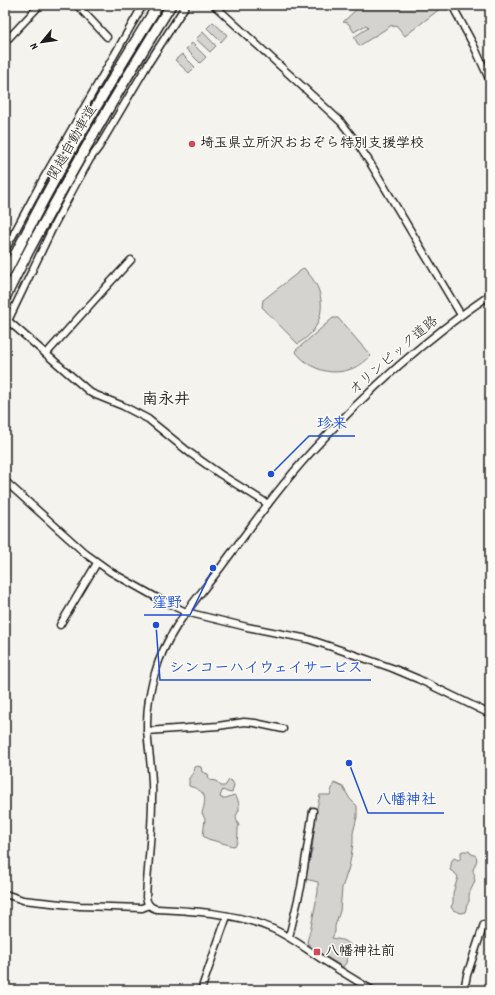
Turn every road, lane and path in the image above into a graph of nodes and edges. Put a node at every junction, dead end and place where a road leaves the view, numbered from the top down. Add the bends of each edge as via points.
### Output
1 (40, 5) edge
2 (77, 5) edge
3 (143, 5) edge
4 (158, 5) edge
5 (171, 5) edge
6 (186, 5) edge
7 (214, 5) edge
8 (452, 5) edge
9 (107, 37) dead end
10 (5, 42) edge
11 (490, 81) edge
12 (5, 250) edge
13 (131, 260) dead end
14 (5, 274) edge
15 (490, 295) edge
16 (5, 298) edge
17 (461, 315) junction
18 (6, 322) edge
19 (46, 354) junction
20 (5, 481) edge
21 (268, 504) junction
22 (97, 562) junction
23 (186, 612) junction
24 (60, 625) dead end
25 (490, 714) edge
26 (283, 728) dead end
27 (147, 731) junction
28 (313, 811) dead end
29 (5, 894) edge
30 (149, 905) junction
31 (227, 916) junction
32 (484, 924) dead end
33 (289, 938) junction
34 (201, 990) edge
35 (372, 990) edge
36 (464, 990) edge

1 - 10 street
2 - 9 street
3 - 12 street via 42,180
4 - 14 highway, 関越自動車道 via 42,201
5 - 16 highway, 関越自動車道 via 75,165
6 - 18 street via 90,159
7 - 17 street via 341,122 365,156
8 - 11 street
13 - 19 street
15 - 17 street, オリンピック道路
17 - 21 street, オリンピック道路 via 392,372 346,415
18 - 19 street
19 - 21 street via 91,393 148,419 220,474
20 - 22 street
21 - 23 street, オリンピック道路
22 - 23 street via 127,582
22 - 24 street
23 - 25 street via 326,645 392,668
23 - 27 street, オリンピック道路 via 159,659 147,712
26 - 27 street via 244,722
27 - 30 street, オリンピック道路 via 152,785 146,898
28 - 33 street via 301,887
29 - 30 street via 23,900 80,906 142,908
30 - 31 street
31 - 33 street via 272,929
31 - 34 street
32 - 36 street
33 - 35 street

